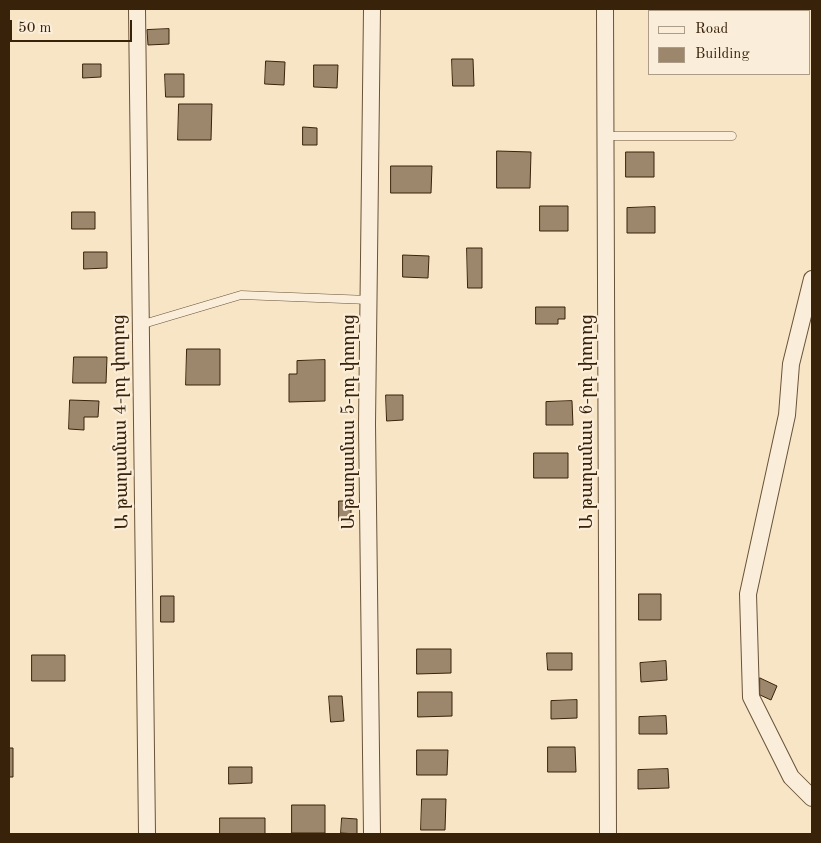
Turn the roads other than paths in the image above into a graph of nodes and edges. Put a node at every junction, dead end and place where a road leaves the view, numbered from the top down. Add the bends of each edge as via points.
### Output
1 (136, 9) edge
2 (372, 9) edge
3 (605, 9) edge
4 (605, 136) junction
5 (732, 136) dead end
6 (812, 279) edge
7 (368, 300) junction
8 (140, 324) junction
9 (812, 798) edge
10 (147, 834) edge
11 (372, 834) edge
12 (608, 834) edge

1 - 8 street, Ա թաղամաս 4-րդ փողոց
2 - 7 street, Ա թաղամաս 5-րդ փողոց
3 - 4 street, Ա թաղամաս 6-րդ փողոց
4 - 5 lane
4 - 12 street, Ա թաղամաս 6-րդ փողոց
6 - 9 street via 791,364 787,415 748,594 751,697 790,777
7 - 8 lane via 241,295
7 - 11 street, Ա թաղամաս 5-րդ փողոց
8 - 10 street, Ա թաղամաս 4-րդ փողոց

